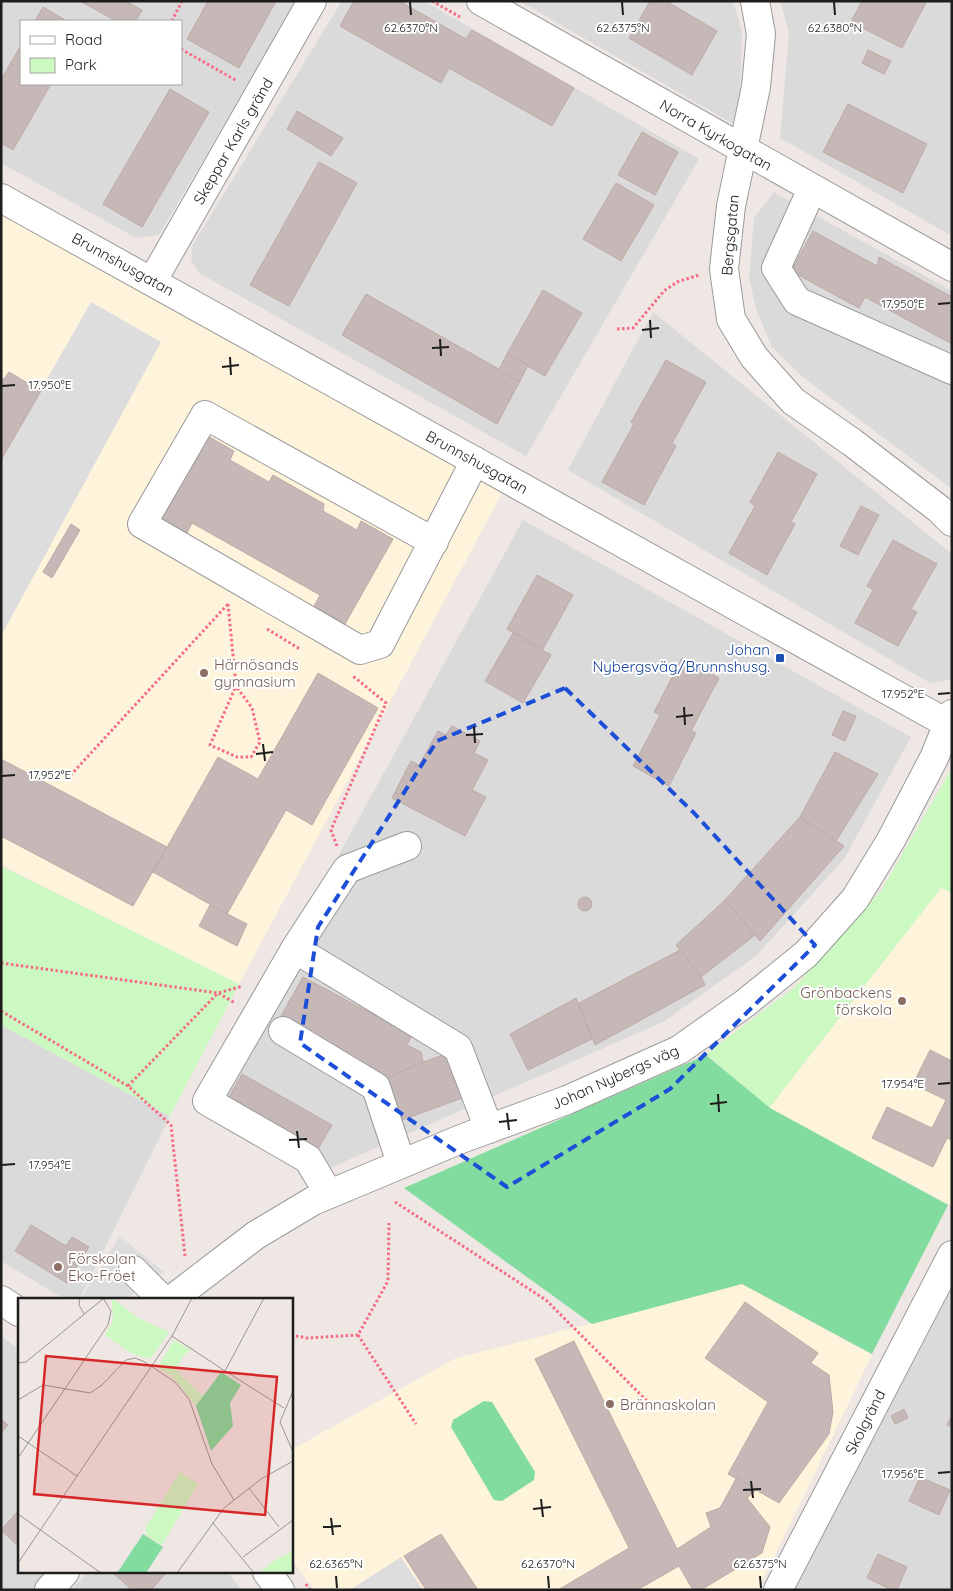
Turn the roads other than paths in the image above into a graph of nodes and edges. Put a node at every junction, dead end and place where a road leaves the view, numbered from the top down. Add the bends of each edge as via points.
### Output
1 (312, 1) edge
2 (481, 1) edge
3 (755, 1) edge
4 (742, 150) junction
5 (812, 189) junction
6 (1, 198) edge
7 (952, 267) edge
8 (153, 280) junction
9 (952, 370) edge
10 (475, 461) junction
11 (952, 522) edge
12 (434, 542) junction
13 (950, 721) edge
14 (407, 846) dead end
15 (294, 949) junction
16 (284, 1031) dead end
17 (489, 1128) junction
18 (401, 1163) junction
19 (329, 1194) junction
20 (952, 1255) edge
21 (133, 1270) dead end
22 (179, 1292) edge
23 (161, 1298) edge
24 (1, 1300) edge
25 (18, 1311) edge
26 (63, 1574) edge
27 (268, 1574) edge
28 (49, 1590) edge
29 (280, 1590) edge
30 (778, 1590) edge

1 - 8 street, Skeppar Karls gränd
2 - 4 street, Norra Kyrkogatan
3 - 4 street, Bergsgatan via 761,34 756,87
4 - 5 street, Norra Kyrkogatan
4 - 11 street, Bergsgatan via 731,206 724,269 731,319 754,357 793,401 853,443
5 - 7 street, Norra Kyrkogatan
5 - 9 street via 776,268 797,300
6 - 8 street, Brunnshusgatan
8 - 10 street, Brunnshusgatan
10 - 12 street
10 - 13 street, Brunnshusgatan
12 - 12 street via 380,644 360,650 234,593 142,524 205,415
13 - 17 street, Johan Nybergs väg via 891,840 855,899 806,954 679,1050 567,1100
14 - 15 street via 347,869
15 - 17 street via 458,1048
15 - 19 street via 207,1101 308,1159
16 - 18 street via 376,1087
17 - 18 street, Johan Nybergs väg
18 - 19 street, Johan Nybergs väg
19 - 22 street, Johan Nybergs väg via 256,1234
20 - 30 street, Skolgränd
21 - 23 street
24 - 25 street
26 - 28 street
27 - 29 street

